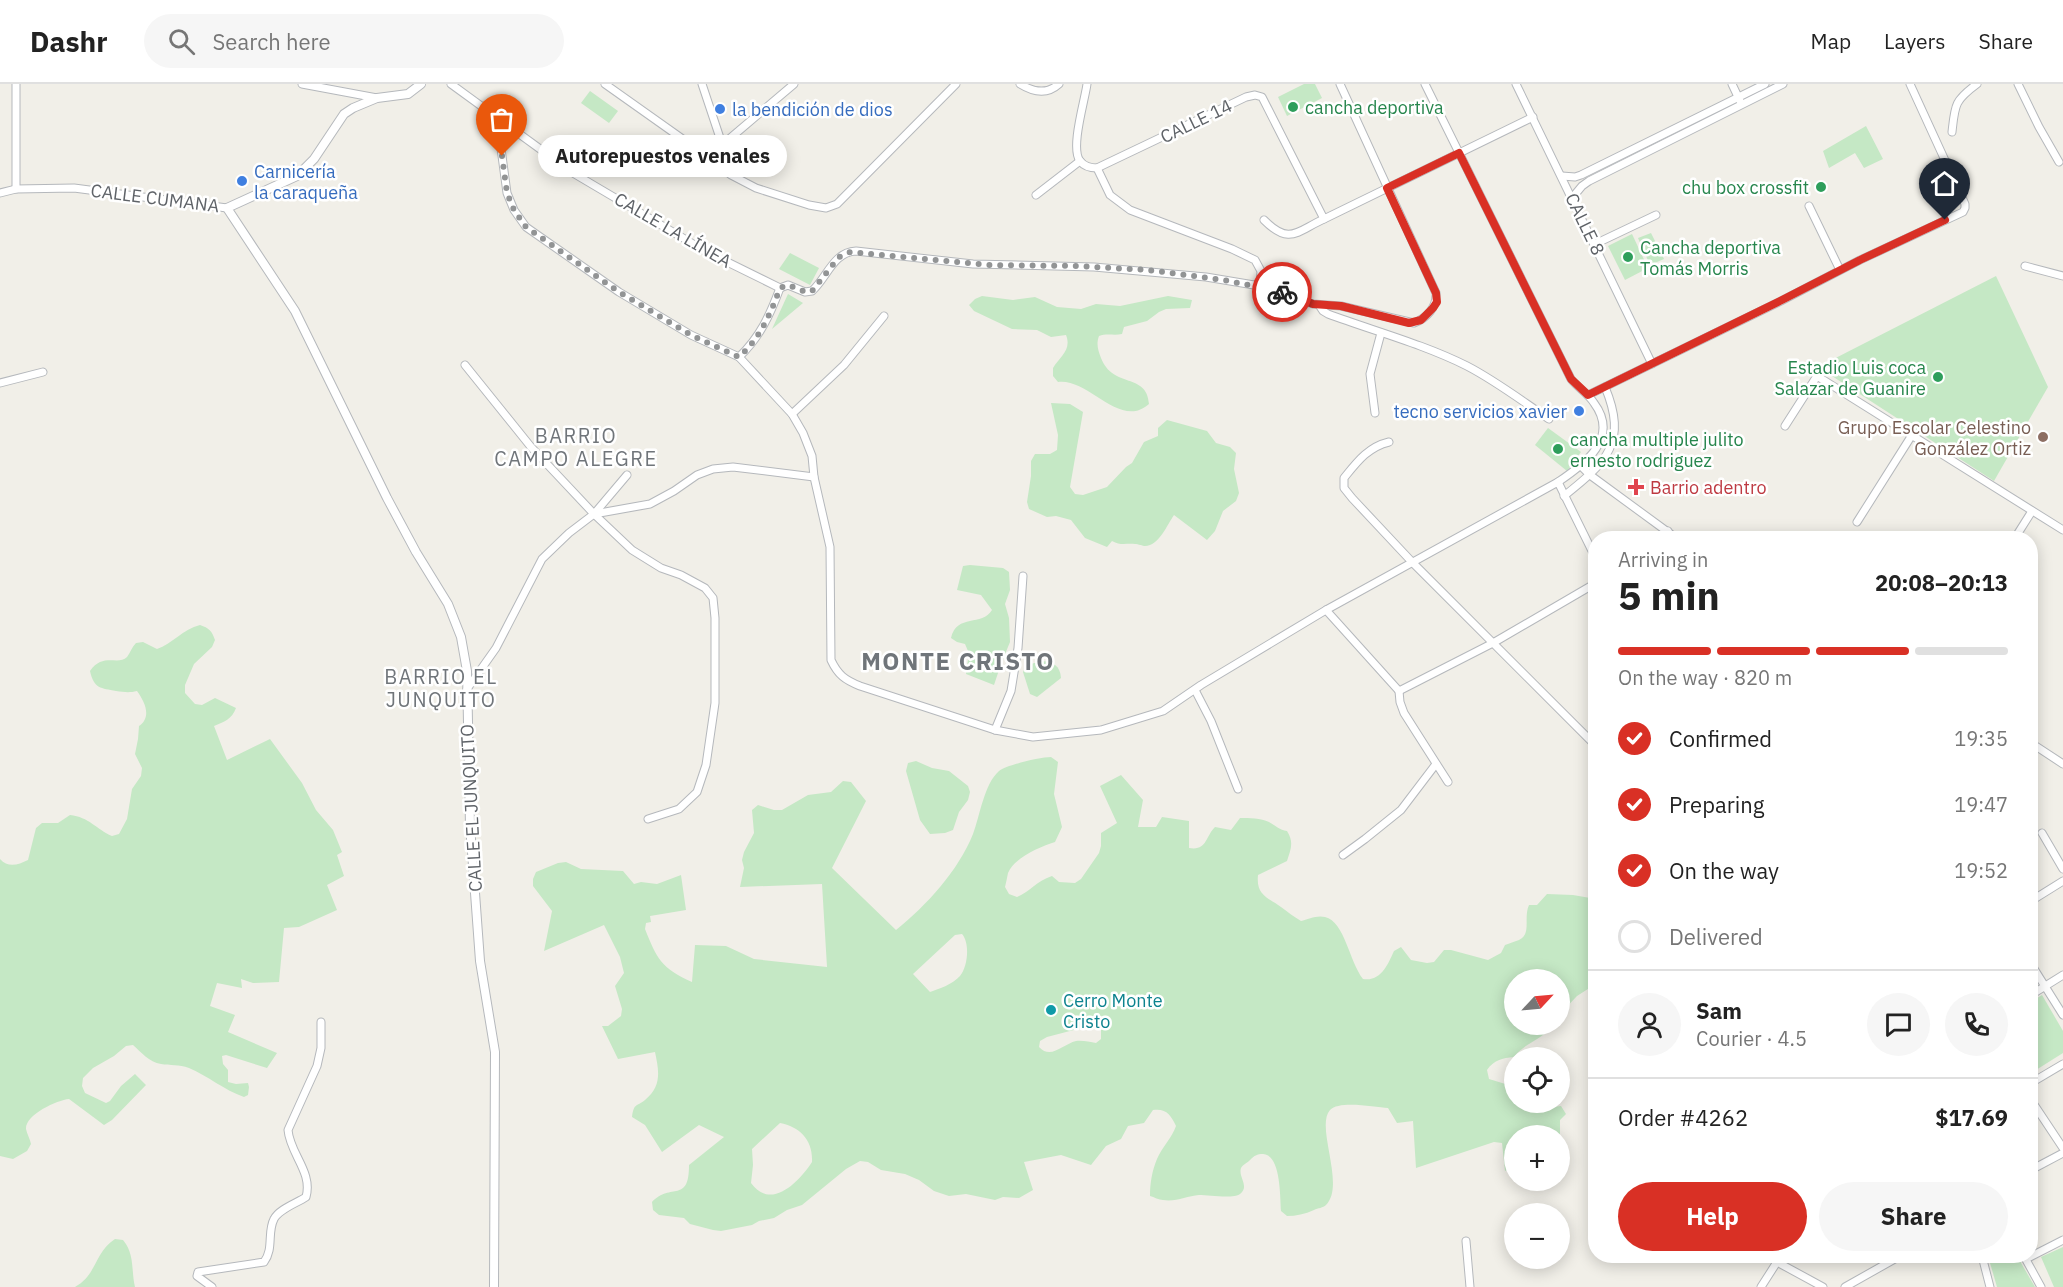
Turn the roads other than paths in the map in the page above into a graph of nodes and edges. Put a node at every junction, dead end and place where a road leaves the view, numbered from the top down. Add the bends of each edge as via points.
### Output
1 (16, 84) edge
2 (302, 84) edge
3 (421, 84) edge
4 (451, 84) edge
5 (605, 84) edge
6 (702, 84) edge
7 (794, 84) edge
8 (956, 84) edge
9 (1020, 84) edge
10 (1059, 84) edge
11 (1087, 84) edge
12 (1340, 84) edge
13 (1425, 84) edge
14 (1516, 84) edge
15 (1732, 84) edge
16 (1764, 84) edge
17 (1783, 84) edge
18 (1910, 84) edge
19 (1977, 84) edge
20 (2018, 84) edge
21 (377, 98) junction
22 (1740, 100) junction
23 (1533, 117) junction
24 (497, 119) junction
25 (1952, 132) dead end
26 (722, 144) junction
27 (1459, 153) junction
28 (708, 157) junction
29 (1080, 161) junction
30 (2059, 162) dead end
31 (1097, 168) junction
32 (1562, 176) junction
33 (1387, 188) junction
34 (16, 189) junction
35 (0, 193) edge
36 (1036, 195) dead end
37 (1572, 198) junction
38 (1809, 206) dead end
39 (227, 208) junction
40 (1656, 215) dead end
41 (1324, 219) junction
42 (1264, 220) dead end
43 (1595, 244) junction
44 (2025, 266) dead end
45 (1840, 270) junction
46 (2062, 275) edge
47 (1260, 286) junction
48 (780, 288) junction
49 (1319, 305) junction
50 (884, 316) dead end
51 (1381, 333) junction
52 (739, 357) junction
53 (1652, 364) junction
54 (465, 365) dead end
55 (43, 372) dead end
56 (0, 382) edge
57 (1605, 387) junction
58 (1588, 395) junction
59 (1375, 413) dead end
60 (792, 414) junction
61 (1549, 419) dead end
62 (1785, 426) dead end
63 (1912, 435) junction
64 (1389, 442) dead end
65 (1581, 466) junction
66 (627, 475) dead end
67 (1590, 475) junction
68 (814, 477) junction
69 (1558, 482) junction
70 (1564, 496) junction
71 (2032, 510) junction
72 (594, 514) junction
73 (1857, 522) dead end
74 (2063, 530) edge
75 (1668, 531) edge
76 (2019, 531) edge
77 (1588, 543) edge
78 (1412, 562) junction
79 (1023, 576) dead end
80 (1588, 588) edge
81 (1326, 610) junction
82 (1493, 643) junction
83 (467, 690) junction
84 (1195, 690) junction
85 (1400, 691) junction
86 (995, 730) junction
87 (1588, 738) edge
88 (2038, 748) edge
89 (2063, 764) edge
90 (1436, 765) junction
91 (1448, 782) dead end
92 (1238, 789) dead end
93 (648, 819) dead end
94 (2042, 833) dead end
95 (1343, 855) dead end
96 (2063, 869) edge
97 (2063, 881) edge
98 (2038, 897) edge
99 (2038, 974) edge
100 (2063, 975) edge
101 (2045, 986) junction
102 (2038, 990) edge
103 (2063, 1015) edge
104 (321, 1022) dead end
105 (2063, 1064) edge
106 (2038, 1079) edge
107 (2038, 1111) edge
108 (2063, 1150) edge
109 (2038, 1166) edge
110 (2063, 1240) edge
111 (1466, 1241) dead end
112 (2038, 1251) edge
113 (1776, 1263) edge
114 (1784, 1263) edge
115 (1888, 1263) edge
116 (1984, 1263) edge
117 (2028, 1263) edge
118 (212, 1287) edge
119 (494, 1287) edge
120 (1470, 1287) edge
121 (1761, 1287) edge
122 (1823, 1287) edge
123 (1845, 1287) edge
124 (1990, 1287) edge
125 (2041, 1287) edge

1 - 34 street
2 - 21 street
3 - 21 street, CALLE CUMANA via 408,94
4 - 24 street, CALLE LA LÍNEA
5 - 28 street
6 - 26 street
7 - 26 street
8 - 28 street via 837,204 826,208 756,188
9 - 10 street via 1043,92
11 - 29 street via 1077,141
12 - 33 street
13 - 27 street
14 - 23 street, CALLE 8
15 - 22 street
16 - 22 street
17 - 22 street
18 - 45 street via 1965,208
19 - 25 street via 1955,106
20 - 30 street
21 - 39 street, CALLE CUMANA via 344,114 314,159 297,176
22 - 32 street via 1581,175
22 - 37 street via 1589,181
23 - 27 street
23 - 32 street, CALLE 8
24 - 48 street, CALLE LA LÍNEA via 573,173 705,251
24 - 52 street via 507,193 526,227 619,292 691,335
26 - 28 street
27 - 33 street
27 - 58 street via 1571,379
29 - 31 street
29 - 36 street
31 - 41 street, CALLE 14 via 1255,95 1266,102
31 - 47 street via 1110,195 1130,210 1255,260 1261,271
32 - 37 street, CALLE 8
33 - 41 street
33 - 49 street via 1437,302 1414,323 1341,306
34 - 35 street, CALLE CUMANA
34 - 39 street, CALLE CUMANA via 74,188
37 - 43 street, CALLE 8
38 - 45 street
39 - 83 street, CALLE EL JUNQUITO via 295,311 387,498 448,604 461,637
40 - 43 street
41 - 42 street via 1287,235
43 - 53 street, CALLE 8
44 - 46 street
45 - 53 street
47 - 48 street, CALLE LA LÍNEA via 1148,270 973,264 856,251 839,257 812,291 788,285
47 - 49 street
48 - 52 street via 767,321
49 - 51 street via 1325,312
50 - 60 street via 844,365
51 - 59 street via 1370,374
51 - 61 street via 1467,366
52 - 60 street
53 - 57 street
54 - 72 street via 531,447
55 - 56 street
57 - 58 street
57 - 67 street via 1616,429 1606,457
58 - 65 street via 1597,405 1603,433 1595,452
60 - 68 street via 812,456
62 - 63 street via 1817,376
63 - 71 street
63 - 73 street
64 - 78 street via 1364,455 1343,482 1352,498
65 - 67 street
65 - 69 street
66 - 72 street
67 - 70 street
67 - 75 street
68 - 72 street via 734,467 713,469 650,504
68 - 86 street via 830,547 831,660 836,671 860,686
69 - 70 street
69 - 78 street
70 - 77 street
71 - 74 street
71 - 76 street
72 - 83 street via 542,559 496,648
72 - 93 street via 639,555 705,588 714,603 715,703 706,765 697,792 679,809
78 - 81 street
78 - 82 street
79 - 86 street via 1011,691
80 - 82 street
81 - 84 street
81 - 85 street
82 - 85 street
82 - 87 street
83 - 119 street, CALLE EL JUNQUITO via 470,825 480,962 495,1052
84 - 86 street via 1163,711 1101,730 1033,736
84 - 92 street
85 - 90 street via 1404,713
88 - 89 street
90 - 91 street
90 - 95 street via 1401,810
94 - 96 street
97 - 98 street
99 - 101 street
100 - 101 street
101 - 102 street
101 - 103 street
104 - 118 street via 317,1066 288,1130 307,1179 306,1197 273,1220 269,1254 264,1262 198,1272 197,1276
105 - 106 street
107 - 108 street
108 - 109 street
110 - 112 street
111 - 120 street
113 - 121 street
114 - 122 street
115 - 123 street
116 - 124 street
117 - 125 street

